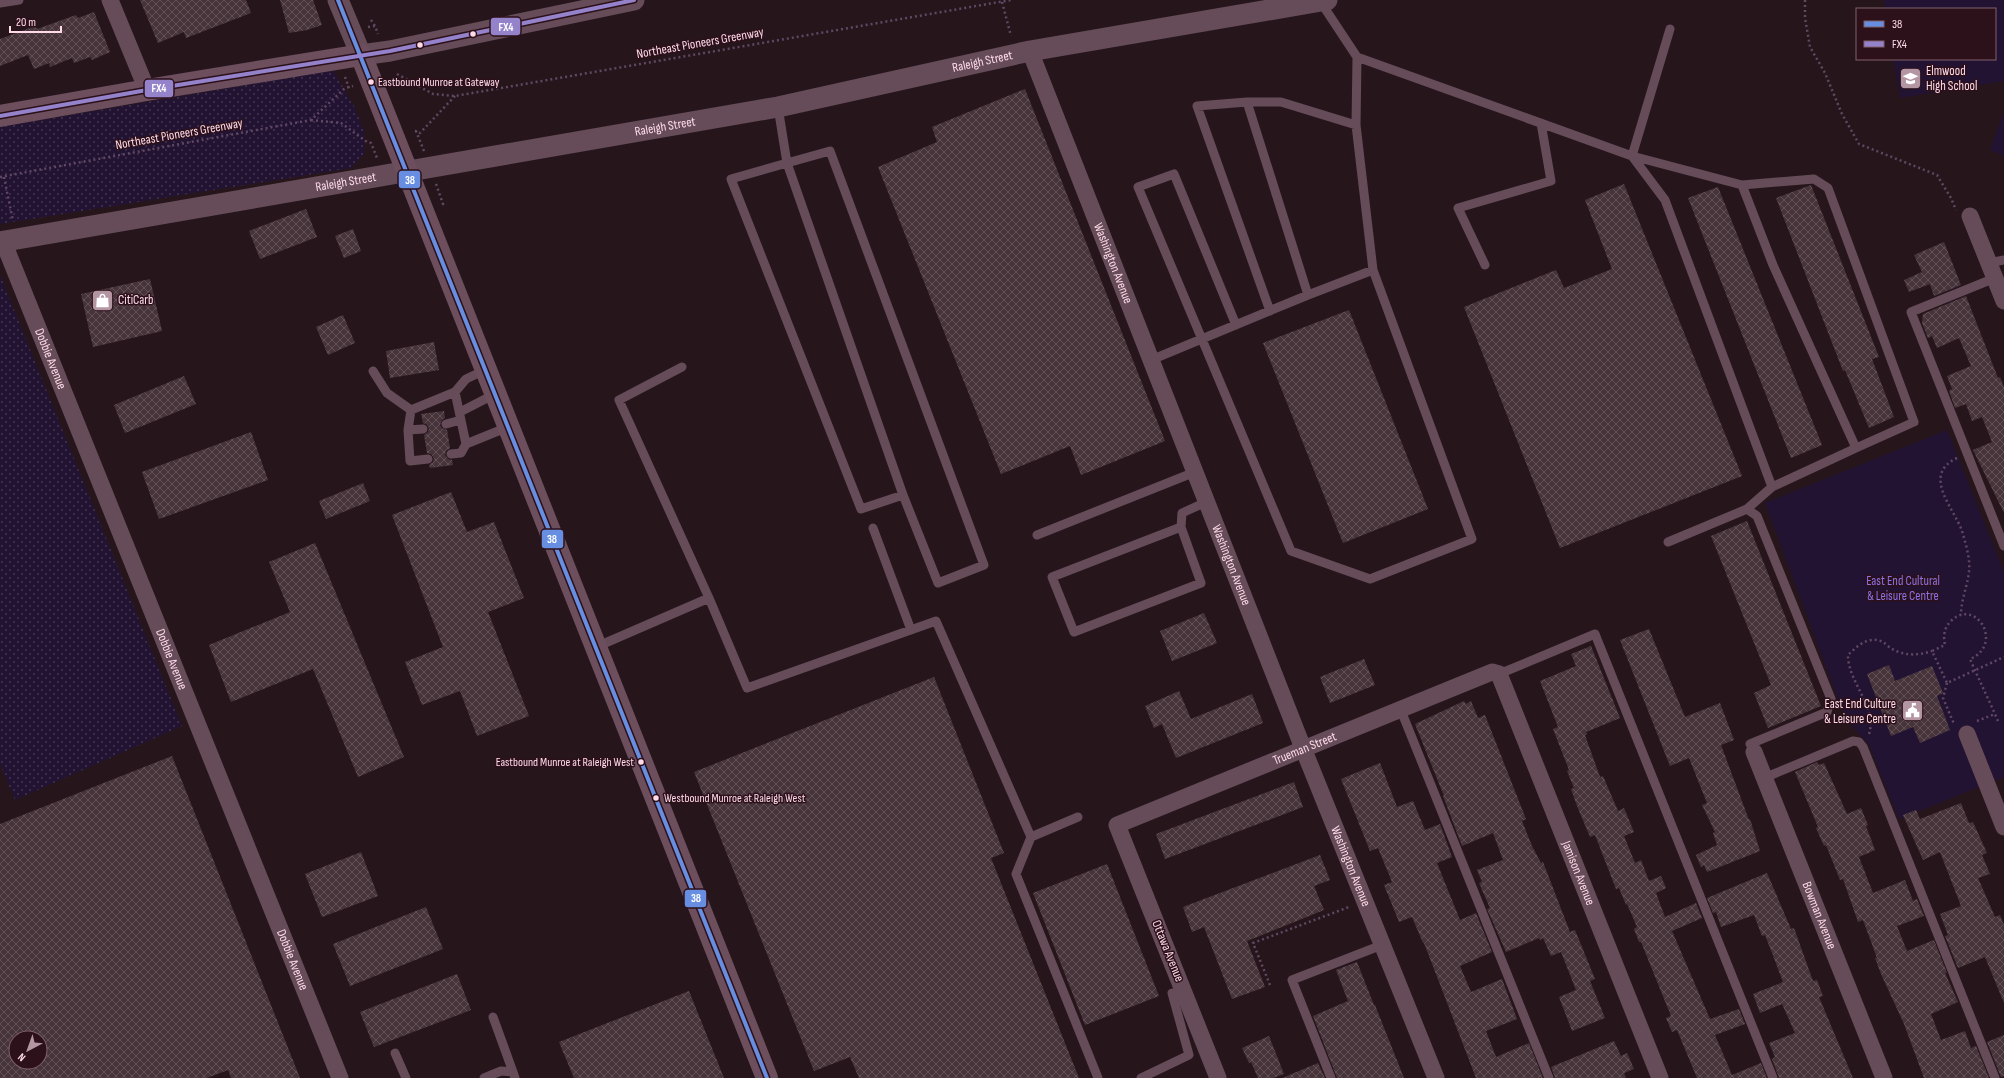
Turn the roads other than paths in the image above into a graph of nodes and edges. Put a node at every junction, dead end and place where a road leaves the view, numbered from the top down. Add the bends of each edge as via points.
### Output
1 (19, 0) edge
2 (110, 0) edge
3 (338, 0) edge
4 (631, 0) edge
5 (634, 0) edge
6 (1324, 1) edge
7 (3, 2) edge
8 (1670, 29) dead end
9 (1023, 53) junction
10 (361, 55) junction
11 (1357, 57) junction
12 (147, 90) junction
13 (1248, 102) junction
14 (778, 107) junction
15 (0, 116) edge
16 (1541, 123) junction
17 (1356, 125) junction
18 (1632, 156) junction
19 (787, 163) junction
20 (406, 171) junction
21 (1742, 185) junction
22 (1972, 221) road end
23 (6, 241) edge
24 (1485, 265) dead end
25 (1996, 267) edge
26 (1373, 270) junction
27 (1308, 295) junction
28 (2004, 301) edge
29 (1270, 311) junction
30 (1236, 325) junction
31 (1203, 339) junction
32 (1151, 360) junction
33 (682, 367) dead end
34 (485, 370) junction
35 (373, 371) dead end
36 (455, 392) junction
37 (495, 394) junction
38 (411, 410) junction
39 (461, 416) junction
40 (446, 424) dead end
41 (508, 427) junction
42 (423, 429) dead end
43 (408, 430) junction
44 (466, 444) junction
45 (1856, 448) junction
46 (451, 454) dead end
47 (428, 459) dead end
48 (1195, 472) junction
49 (1772, 487) junction
50 (903, 495) junction
51 (1206, 502) junction
52 (1747, 509) junction
53 (1181, 527) junction
54 (873, 528) dead end
55 (1037, 535) dead end
56 (1668, 542) dead end
57 (2004, 546) edge
58 (709, 598) junction
59 (911, 630) junction
60 (596, 647) junction
61 (1495, 673) junction
62 (1400, 708) junction
63 (1962, 732) road end
64 (1303, 748) junction
65 (1752, 748) joint
66 (1764, 778) junction
67 (1078, 817) dead end
68 (1117, 825) joint
69 (2004, 827) edge
70 (1031, 837) junction
71 (1382, 945) junction
72 (1172, 994) dead end
73 (493, 1016) dead end
74 (395, 1054) dead end
75 (514, 1075) edge
76 (340, 1078) edge
77 (406, 1078) edge
78 (484, 1078) edge
79 (767, 1078) edge
80 (1098, 1078) edge
81 (1141, 1078) edge
82 (1218, 1078) edge
83 (1331, 1078) edge
84 (1436, 1078) edge
85 (1549, 1078) edge
86 (1660, 1078) edge
87 (1773, 1078) edge
88 (1884, 1078) edge
89 (1995, 1078) edge

1 - 7 lane
2 - 12 street
3 - 10 street
4 - 5 street
4 - 10 street
6 - 9 street, Raleigh Street
6 - 11 lane
8 - 18 lane
9 - 14 street, Raleigh Street
9 - 32 street, Washington Avenue
10 - 12 main road
10 - 20 main road
11 - 16 lane
11 - 17 lane
12 - 15 main road
13 - 17 lane via 1281,102
13 - 27 lane
13 - 29 lane via 1197,106
14 - 19 lane
14 - 20 street, Raleigh Street
16 - 18 lane
16 - 24 lane via 1551,181 1458,208
17 - 26 lane
18 - 21 lane
18 - 49 lane via 1665,200
19 - 50 lane
19 - 50 lane via 731,179 861,509
19 - 50 lane via 830,151 984,565 938,583
20 - 23 street, Raleigh Street
20 - 34 main road
21 - 45 lane via 1773,265
21 - 45 lane via 1814,179 1828,188 1914,422
22 - 25 street
23 - 76 street, Dobbie Avenue
25 - 28 street
25 - 57 lane via 1911,312
26 - 27 lane
26 - 31 lane via 1472,539 1370,579 1291,551
27 - 29 lane
29 - 30 lane
30 - 31 lane
30 - 31 lane via 1174,174 1138,187
31 - 32 lane
32 - 48 street, Washington Avenue
33 - 58 lane via 619,400
34 - 36 lane via 466,379
34 - 37 main road
35 - 38 lane via 387,393
36 - 38 lane
36 - 39 lane
37 - 39 lane
37 - 41 main road
38 - 43 lane
39 - 40 lane
39 - 44 lane
41 - 44 lane
41 - 60 main road
42 - 43 lane
43 - 47 lane via 410,461
44 - 46 lane via 461,453
45 - 49 lane
48 - 51 street, Washington Avenue
48 - 55 lane
49 - 52 lane
51 - 53 lane via 1182,513
51 - 64 street, Washington Avenue
52 - 56 lane
52 - 65 lane via 1757,516 1831,699 1827,712
53 - 53 lane via 1202,583 1074,632 1052,577
54 - 59 lane
58 - 59 lane via 747,688
58 - 60 lane
59 - 70 lane via 936,621
60 - 79 main road
61 - 62 street, Trueman Street
61 - 86 street, Jamison Avenue
61 - 87 lane via 1595,634
62 - 64 street, Trueman Street
62 - 85 lane
63 - 69 street
64 - 68 street, Trueman Street
64 - 71 street, Washington Avenue
65 - 66 street, Bowman Avenue
66 - 88 street, Bowman Avenue
66 - 89 lane via 1853,742 1859,742 1863,747
67 - 70 lane
68 - 82 street, Ottawa Avenue
70 - 80 lane via 1016,874
71 - 83 lane via 1292,980
71 - 84 street, Washington Avenue
72 - 81 lane via 1189,1055
73 - 75 lane
74 - 77 lane
75 - 78 lane via 501,1071

